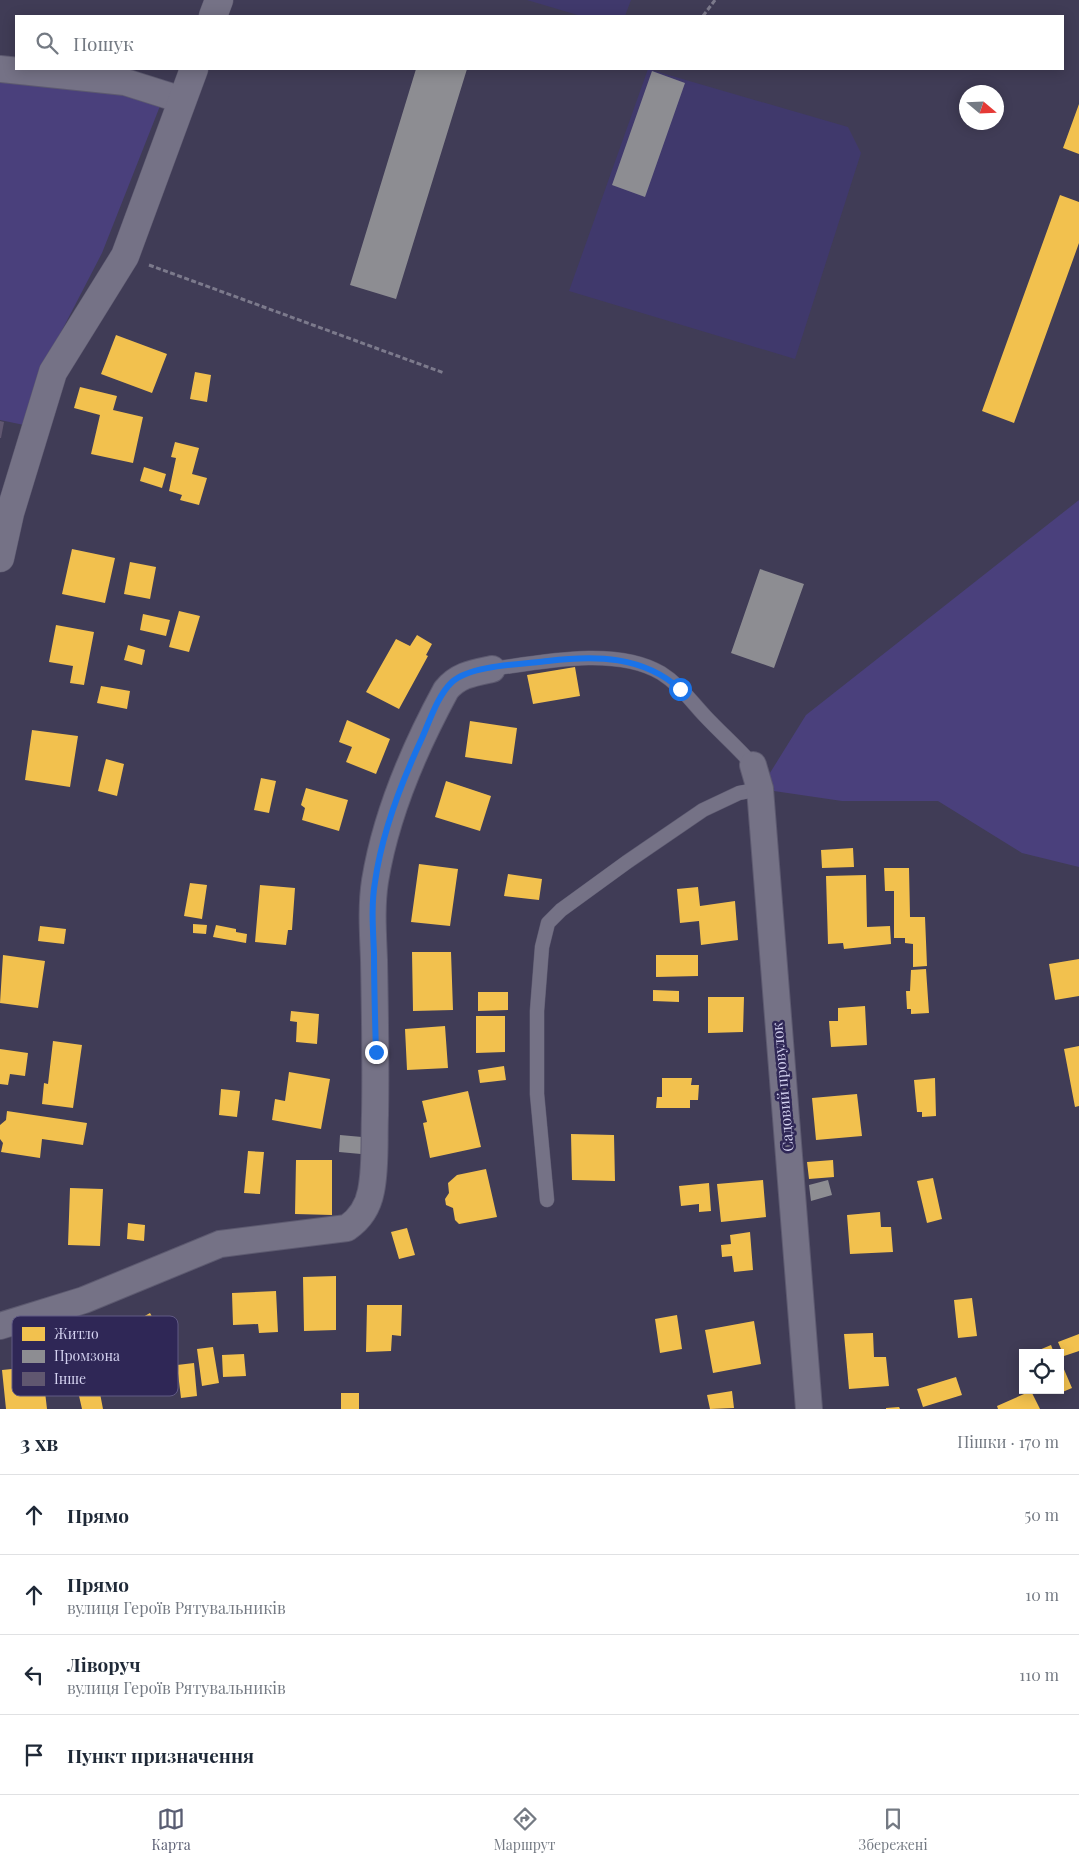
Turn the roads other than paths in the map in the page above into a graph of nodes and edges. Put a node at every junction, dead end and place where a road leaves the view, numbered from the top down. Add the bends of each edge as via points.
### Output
1 (219, 0) edge
2 (213, 15) edge
3 (0, 69) edge
4 (194, 70) edge
5 (182, 100) junction
6 (0, 558) edge
7 (492, 669) joint
8 (756, 777) junction
9 (547, 1200) dead end
10 (32, 1316) edge
11 (12, 1322) edge
12 (0, 1326) edge
13 (809, 1409) edge

1 - 2 street
3 - 5 street via 125,82
4 - 5 street
5 - 6 street via 125,256 53,372 10,513
7 - 8 lane via 594,659 617,660 660,672 680,689
7 - 10 street via 466,674 453,681 446,690 407,769 377,871 372,908 376,1052 374,1141 371,1191 357,1220 347,1228 220,1244 84,1300
8 - 9 lane via 739,793 703,810 619,868 548,923 542,947 537,1029 537,1094
8 - 13 street, Садовий провулок
11 - 12 street

